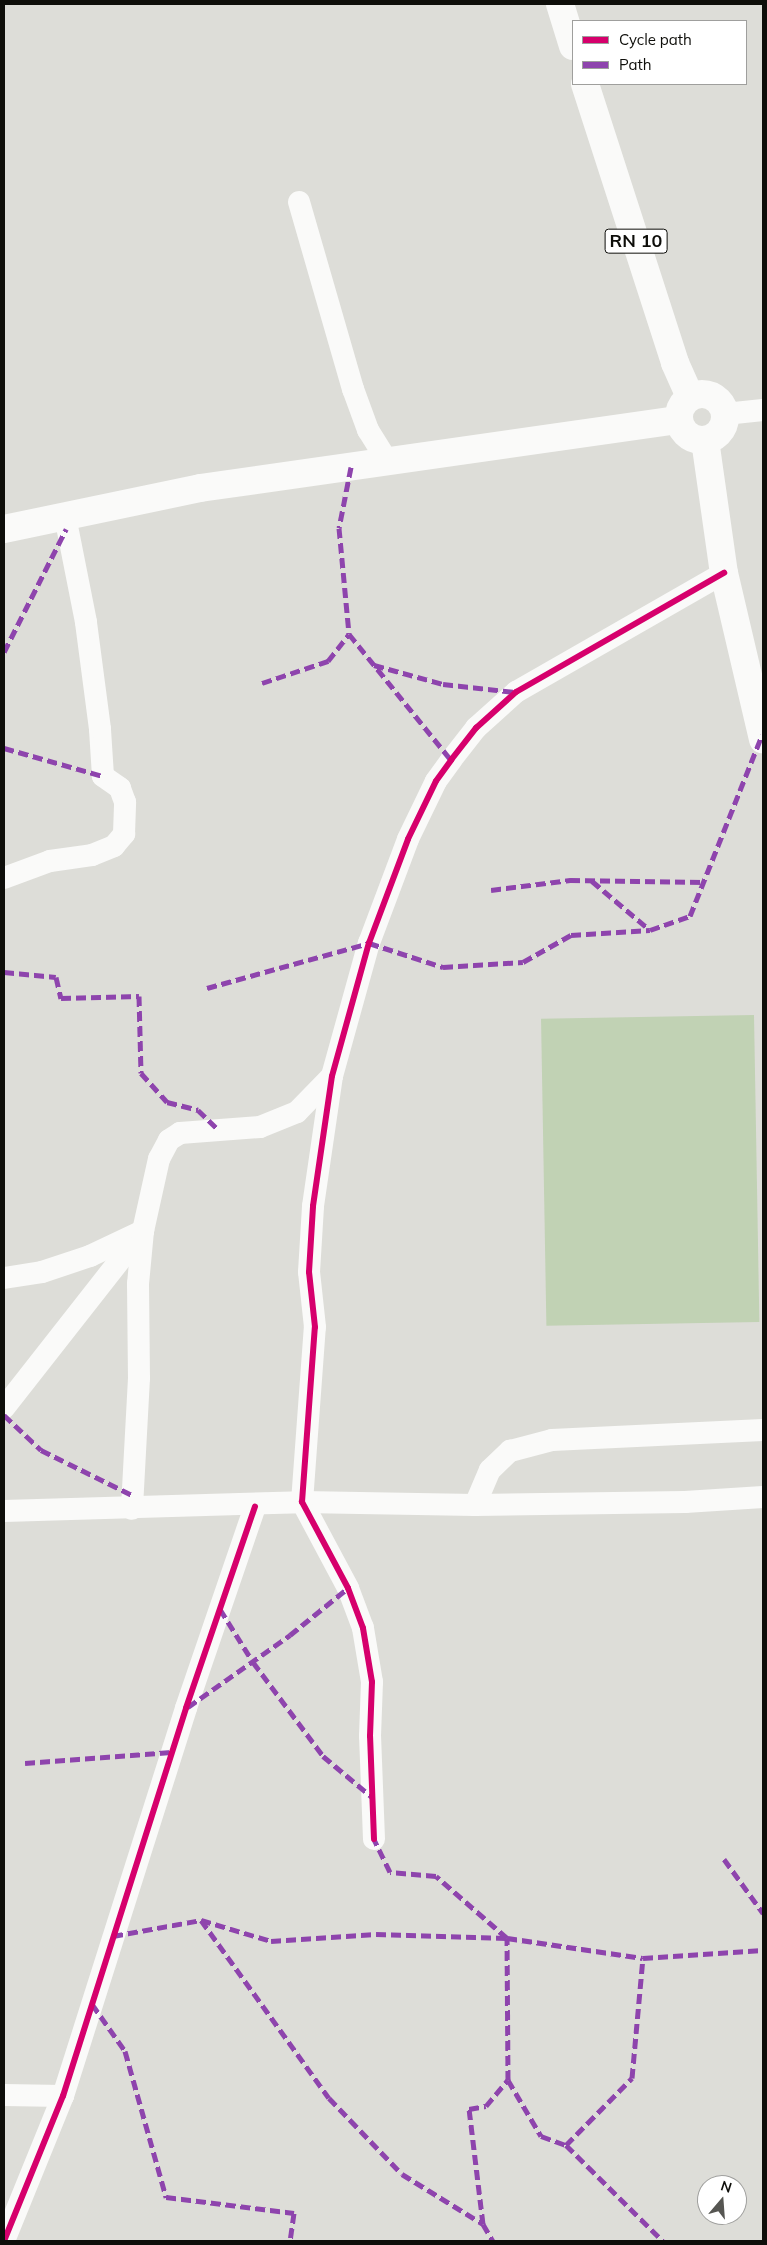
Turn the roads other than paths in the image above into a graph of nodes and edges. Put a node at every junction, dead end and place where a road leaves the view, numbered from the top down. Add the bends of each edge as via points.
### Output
1 (560, 4) edge
2 (572, 43) edge
3 (585, 85) edge
4 (299, 202) dead end
5 (684, 408) junction
6 (763, 410) edge
7 (725, 414) junction
8 (705, 440) junction
9 (388, 462) junction
10 (66, 516) junction
11 (4, 529) edge
12 (724, 573) junction
13 (763, 739) edge
14 (4, 878) edge
15 (332, 1076) junction
16 (143, 1231) junction
17 (4, 1278) edge
18 (4, 1408) edge
19 (763, 1430) edge
20 (763, 1497) edge
21 (302, 1502) junction
22 (475, 1505) junction
23 (255, 1506) junction
24 (132, 1508) junction
25 (4, 1511) edge
26 (374, 1839) dead end
27 (4, 2096) edge
28 (63, 2096) junction
29 (4, 2241) edge

1 - 2 main road
3 - 5 main road, RN 10 via 674,363
4 - 9 street via 353,389 368,430
5 - 7 main road via 698,393 716,398
5 - 8 main road, RN 10 via 687,436
5 - 9 main road
6 - 7 street
7 - 8 main road via 720,431
8 - 12 main road
9 - 10 main road via 200,488
10 - 11 main road
10 - 14 street via 86,622 103,776 120,788 125,802 124,834 114,846 92,855 50,861
12 - 13 main road
12 - 15 street via 516,692 476,728 450,760 436,781 408,839 369,943
15 - 16 street via 297,1112 260,1127 180,1133 169,1140 159,1159
15 - 21 street via 312,1206 309,1272 315,1336
16 - 17 street via 90,1256 42,1272
16 - 18 street
16 - 24 street via 138,1284 138,1378
19 - 22 street via 552,1440 510,1452 490,1470
20 - 22 street via 685,1502
21 - 22 street
21 - 23 street
21 - 26 street via 348,1588 363,1628 372,1682 370,1736
23 - 24 street
23 - 28 street via 186,1708
24 - 25 street
27 - 28 street
28 - 29 street

